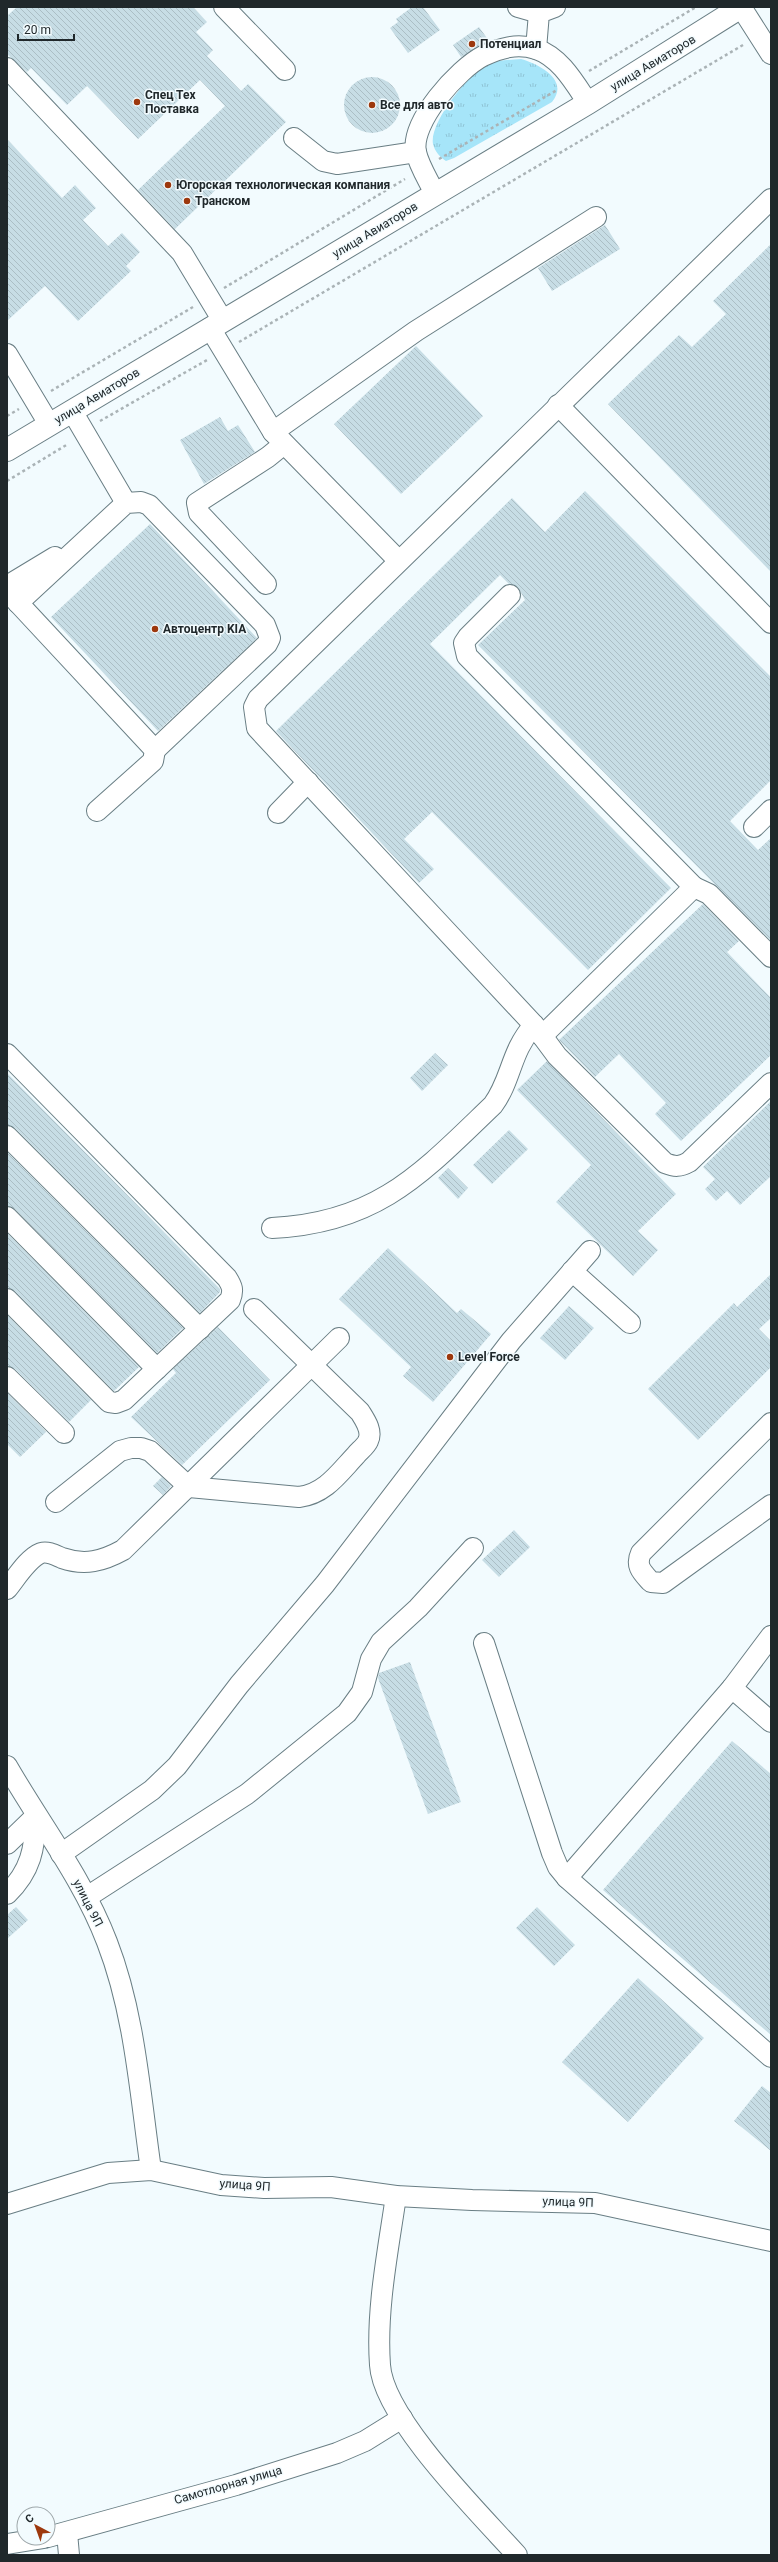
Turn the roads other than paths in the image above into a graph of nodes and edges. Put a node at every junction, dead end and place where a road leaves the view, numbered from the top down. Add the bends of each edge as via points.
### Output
1 (224, 7) edge
2 (518, 7) edge
3 (741, 7) edge
4 (547, 10) edge
5 (536, 49) junction
6 (771, 54) edge
7 (7, 68) edge
8 (285, 70) dead end
9 (588, 102) junction
10 (294, 138) dead end
11 (419, 160) junction
12 (435, 194) junction
13 (771, 199) edge
14 (596, 216) dead end
15 (216, 324) junction
16 (7, 354) edge
17 (558, 406) junction
18 (72, 411) junction
19 (49, 424) junction
20 (278, 438) junction
21 (7, 450) edge
22 (126, 503) junction
23 (93, 534) junction
24 (398, 560) junction
25 (266, 584) dead end
26 (7, 586) edge
27 (510, 595) dead end
28 (12, 597) edge
29 (771, 623) edge
30 (155, 750) junction
31 (308, 782) junction
32 (771, 810) edge
33 (97, 811) dead end
34 (278, 813) dead end
35 (754, 826) dead end
36 (694, 888) junction
37 (771, 957) edge
38 (538, 1031) junction
39 (7, 1054) edge
40 (771, 1083) edge
41 (7, 1136) edge
42 (7, 1217) edge
43 (272, 1228) dead end
44 (590, 1251) dead end
45 (572, 1271) junction
46 (7, 1299) edge
47 (254, 1309) dead end
48 (630, 1323) dead end
49 (200, 1329) junction
50 (339, 1338) dead end
51 (312, 1365) junction
52 (157, 1369) junction
53 (7, 1377) edge
54 (771, 1423) edge
55 (64, 1433) dead end
56 (189, 1487) junction
57 (56, 1502) dead end
58 (771, 1505) edge
59 (473, 1548) dead end
60 (7, 1589) edge
61 (771, 1636) edge
62 (484, 1643) dead end
63 (732, 1688) junction
64 (771, 1722) edge
65 (7, 1766) edge
66 (36, 1816) junction
67 (7, 1844) edge
68 (61, 1854) junction
69 (567, 1878) junction
70 (7, 1894) edge
71 (87, 1897) junction
72 (771, 2056) edge
73 (151, 2170) junction
74 (396, 2196) junction
75 (7, 2204) edge
76 (771, 2241) edge
77 (402, 2418) junction
78 (58, 2535) edge
79 (69, 2555) edge
80 (517, 2555) edge

1 - 8 street
2 - 4 street
3 - 6 street
3 - 9 main road, улица Авиаторов
4 - 5 street
5 - 9 street via 555,61 573,80
5 - 11 street via 521,46 505,48 482,57 453,80 425,117 418,131
7 - 15 street via 182,253 209,297
9 - 12 main road, улица Авиаторов
10 - 11 street via 323,161 337,164
11 - 12 street
12 - 15 main road, улица Авиаторов
13 - 17 street
14 - 20 street via 416,331
15 - 18 main road, улица Авиаторов
15 - 20 street via 224,350
16 - 19 street
17 - 24 street
17 - 29 street
18 - 19 main road, улица Авиаторов
18 - 22 street
19 - 21 main road, улица Авиаторов
20 - 24 street
20 - 25 street via 268,457 197,503 199,513
22 - 23 street
22 - 30 street via 141,502 150,505 265,625 270,638 267,644
23 - 26 street
23 - 28 street
24 - 31 street via 258,699 254,707 257,728
27 - 36 street via 468,637 464,643 467,656
28 - 30 street
30 - 33 street via 153,761
31 - 34 street
31 - 38 street
32 - 35 street
36 - 37 street via 709,894
36 - 38 street
38 - 40 street via 557,1056 654,1153 673,1167 689,1162
38 - 43 street via 521,1040 501,1094 493,1105 422,1173 398,1190 330,1221 306,1226
39 - 49 street via 232,1285 230,1300
41 - 49 street
42 - 52 street
44 - 45 street
45 - 48 street
45 - 68 street via 511,1341 325,1584 239,1686 177,1766 152,1790
46 - 52 street via 109,1402 124,1400
47 - 51 street
49 - 52 street
50 - 51 street
51 - 56 street
51 - 56 street via 360,1412 369,1431 368,1441 328,1485 311,1496 300,1497
53 - 55 street
54 - 58 street via 641,1553 638,1559 640,1571 651,1582 662,1583
56 - 57 street via 150,1451 131,1448 120,1451
56 - 60 street via 123,1550 107,1559 78,1562 51,1553 42,1553 34,1558
59 - 71 street via 418,1608 381,1642 371,1659 362,1692 347,1713 247,1794
61 - 63 street
62 - 69 street via 552,1853 558,1867
63 - 64 street
63 - 69 street
65 - 66 street, улица 9П
66 - 67 street
66 - 68 street, улица 9П
66 - 70 street via 32,1858 26,1873
68 - 71 street, улица 9П
69 - 72 street
71 - 73 street, улица 9П via 107,1941 128,2011
73 - 74 street, улица 9П via 221,2184 264,2188 331,2187
73 - 75 street via 108,2173
74 - 76 street, улица 9П via 595,2203
74 - 77 street via 384,2281 380,2366 387,2393
77 - 78 street, Самотлорная улица via 365,2441 337,2453 236,2485 171,2501
77 - 80 street via 449,2480
78 - 79 street

